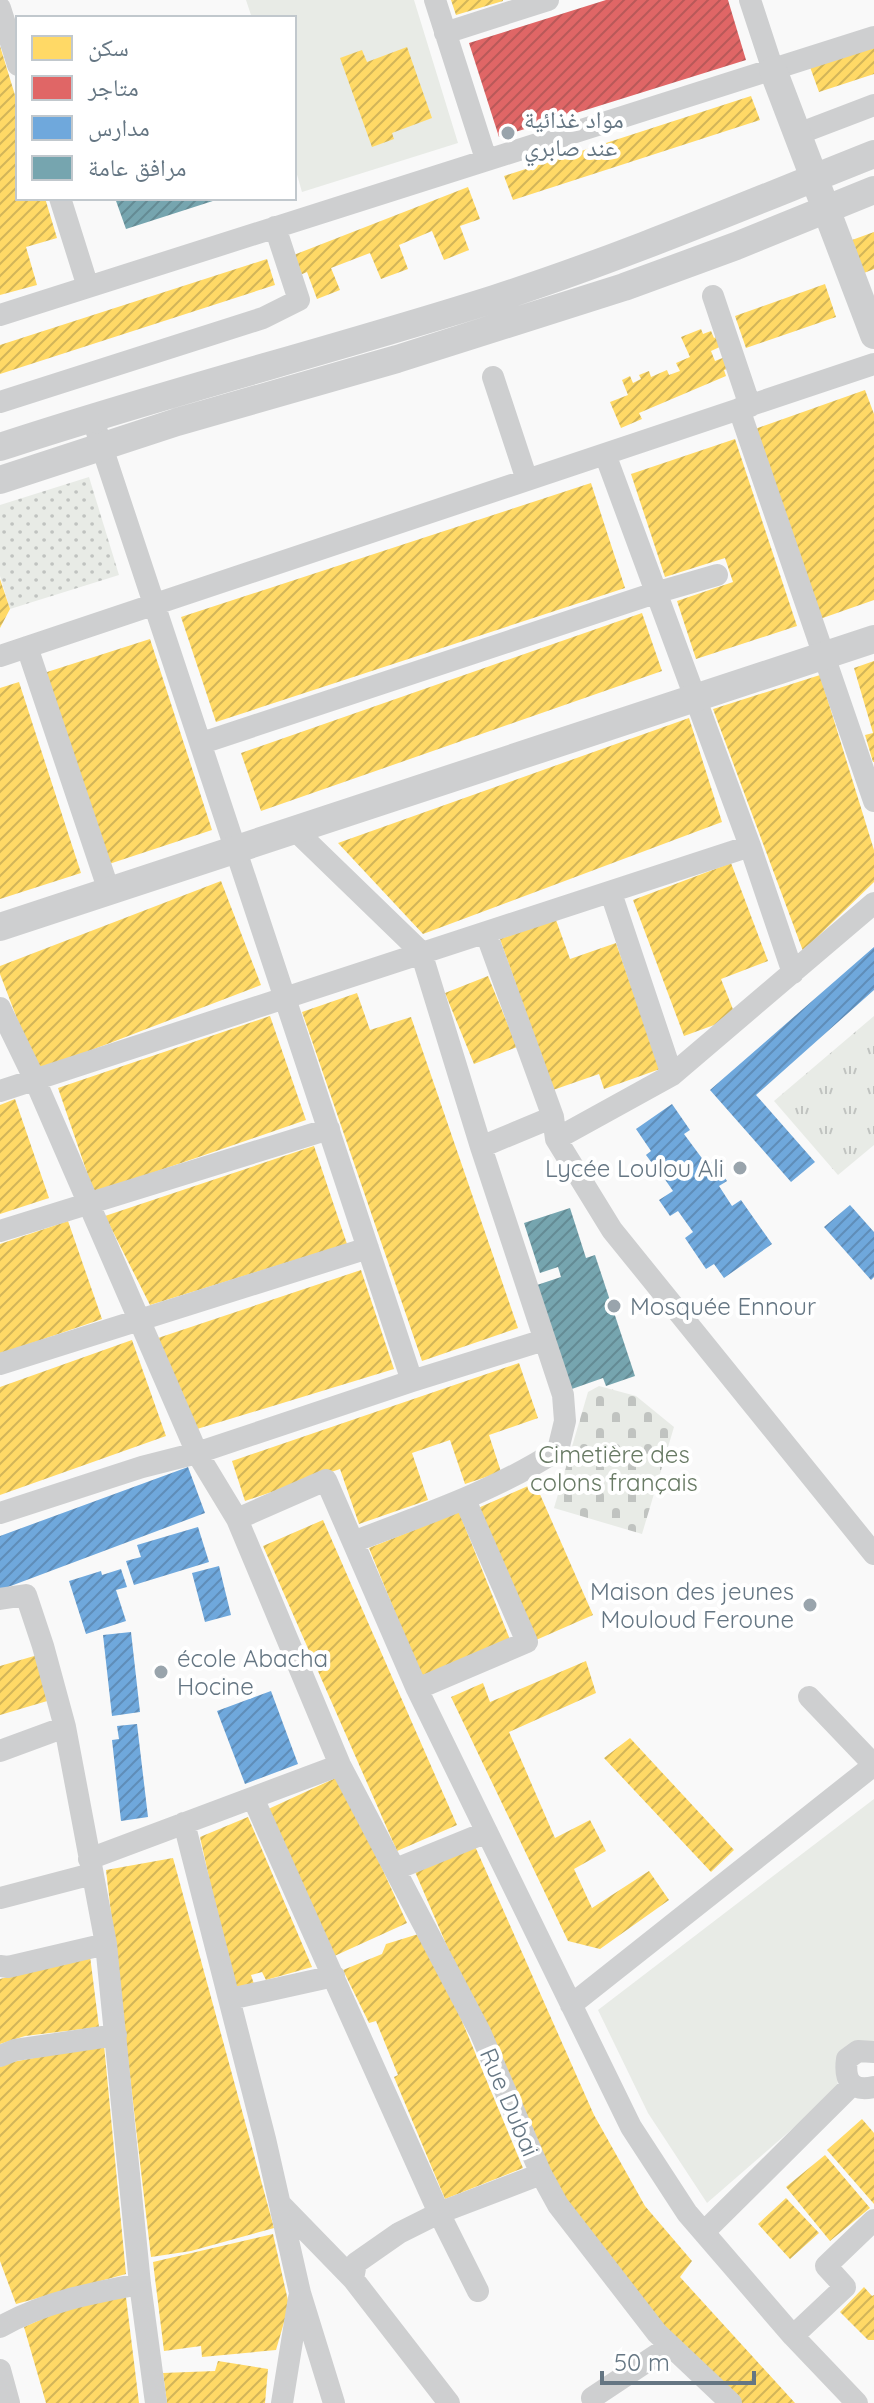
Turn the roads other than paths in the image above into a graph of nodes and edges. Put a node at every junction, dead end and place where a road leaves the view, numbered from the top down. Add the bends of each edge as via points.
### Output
1 (435, 0) edge
2 (548, 0) edge
3 (750, 0) edge
4 (0, 8) edge
5 (445, 33) junction
6 (874, 37) edge
7 (16, 59) edge
8 (773, 70) junction
9 (874, 105) edge
10 (798, 134) junction
11 (874, 154) edge
12 (486, 159) junction
13 (814, 178) junction
14 (874, 190) edge
15 (61, 200) edge
16 (826, 208) junction
17 (275, 227) junction
18 (88, 287) junction
19 (713, 296) dead end
20 (867, 296) edge
21 (0, 315) edge
22 (874, 335) edge
23 (874, 364) edge
24 (493, 377) dead end
25 (0, 402) edge
26 (744, 407) junction
27 (92, 417) junction
28 (0, 447) edge
29 (102, 447) junction
30 (605, 454) junction
31 (0, 480) edge
32 (527, 480) junction
33 (717, 575) dead end
34 (655, 593) junction
35 (155, 604) junction
36 (874, 639) edge
37 (27, 647) junction
38 (824, 655) junction
39 (0, 656) edge
40 (694, 698) junction
41 (202, 743) junction
42 (874, 801) edge
43 (295, 830) junction
44 (750, 846) junction
45 (236, 849) junction
46 (109, 891) junction
47 (611, 893) junction
48 (874, 903) edge
49 (0, 927) edge
50 (486, 933) junction
51 (421, 952) junction
52 (793, 973) junction
53 (285, 998) junction
54 (0, 1008) edge
55 (672, 1075) junction
56 (35, 1080) junction
57 (0, 1091) edge
58 (555, 1128) junction
59 (329, 1129) junction
60 (481, 1147) junction
61 (88, 1202) junction
62 (0, 1231) edge
63 (368, 1248) junction
64 (140, 1320) junction
65 (544, 1340) junction
66 (0, 1364) edge
67 (412, 1381) junction
68 (197, 1453) junction
69 (465, 1500) junction
70 (0, 1513) edge
71 (237, 1519) junction
72 (353, 1542) junction
73 (874, 1554) edge
74 (0, 1599) edge
75 (417, 1689) junction
76 (809, 1697) dead end
77 (65, 1727) junction
78 (0, 1751) edge
79 (340, 1765) junction
80 (874, 1765) edge
81 (253, 1798) junction
82 (184, 1823) junction
83 (487, 1832) junction
84 (91, 1867) junction
85 (396, 1869) junction
86 (0, 1898) edge
87 (106, 1944) junction
88 (0, 1966) edge
89 (334, 1976) junction
90 (230, 1999) junction
91 (571, 2005) junction
92 (116, 2035) junction
93 (874, 2052) edge
94 (0, 2056) edge
95 (863, 2086) edge
96 (541, 2174) junction
97 (280, 2204) junction
98 (439, 2213) junction
99 (874, 2220) edge
100 (704, 2232) junction
101 (353, 2279) junction
102 (140, 2284) junction
103 (478, 2291) dead end
104 (300, 2293) junction
105 (0, 2327) edge
106 (793, 2336) junction
107 (670, 2346) junction
108 (0, 2370) edge
109 (592, 2398) dead end
110 (9, 2403) edge
111 (156, 2403) edge
112 (282, 2403) edge
113 (334, 2403) edge
114 (449, 2403) edge
115 (731, 2403) edge
116 (857, 2403) edge

1 - 5 street
2 - 5 street
3 - 8 street
4 - 7 street
5 - 12 street
6 - 8 street
8 - 10 street
8 - 12 street
9 - 10 street
10 - 13 street
11 - 13 street
12 - 17 street
13 - 16 street
13 - 27 street via 613,259
14 - 16 street
15 - 18 street
16 - 20 street
16 - 29 street via 666,272 499,328
17 - 18 street
17 - 25 street via 299,300 263,318
18 - 21 street
19 - 26 street
20 - 22 street
23 - 26 street
24 - 32 street
26 - 30 street
26 - 38 street
27 - 28 street
27 - 29 street
29 - 31 street
29 - 35 street
30 - 32 street
30 - 34 street
32 - 35 street
33 - 34 street
34 - 40 street
34 - 41 street
35 - 37 street
35 - 41 street
36 - 38 street
37 - 39 street
37 - 46 street
38 - 40 street
38 - 42 street
40 - 43 street
40 - 44 street
41 - 45 street
43 - 45 street
43 - 51 street
44 - 47 street
44 - 52 street
45 - 46 street
45 - 53 street
46 - 49 street
47 - 50 street
47 - 55 street
48 - 52 street
50 - 51 street
50 - 58 street
51 - 53 street
51 - 60 street
52 - 55 street
53 - 56 street
53 - 59 street
54 - 56 street, Rue Dubai
55 - 58 street
56 - 57 street
56 - 61 street, Rue Dubai
58 - 60 street
58 - 73 street via 612,1230
59 - 61 street
59 - 63 street
60 - 65 street
61 - 62 street
61 - 64 street, Rue Dubai
63 - 64 street
63 - 67 street
64 - 66 street
64 - 68 street, Rue Dubai
65 - 67 street
65 - 69 street via 563,1395 565,1421 558,1450
67 - 68 street
68 - 70 street
68 - 71 street, Rue Dubai
69 - 72 street
69 - 75 street via 527,1642
71 - 72 street via 326,1480
71 - 79 street, Rue Dubai
72 - 75 street
74 - 77 street via 26,1595
75 - 83 street
76 - 80 street
77 - 78 street
77 - 84 street
79 - 81 street
79 - 85 street, Rue Dubai
80 - 91 street
81 - 82 street
81 - 89 street
82 - 84 street
82 - 90 street
83 - 85 street
83 - 91 street
84 - 86 street
84 - 87 street
85 - 96 street, Rue Dubai via 480,2032
87 - 88 street
87 - 92 street
89 - 90 street
89 - 98 street
90 - 97 street
91 - 100 street via 631,2127
92 - 94 street
92 - 102 street
93 - 95 street via 858,2051 847,2059 845,2073
95 - 100 street
96 - 98 street
96 - 107 street, Rue Dubai via 558,2205
97 - 101 street
97 - 104 street
98 - 101 street via 356,2263
98 - 103 street
99 - 106 street via 826,2266 845,2287
100 - 106 street
101 - 114 street
102 - 105 street via 28,2311
102 - 111 street
104 - 112 street
104 - 113 street
106 - 116 street
107 - 109 street
107 - 115 street, Rue Dubai
108 - 110 street

